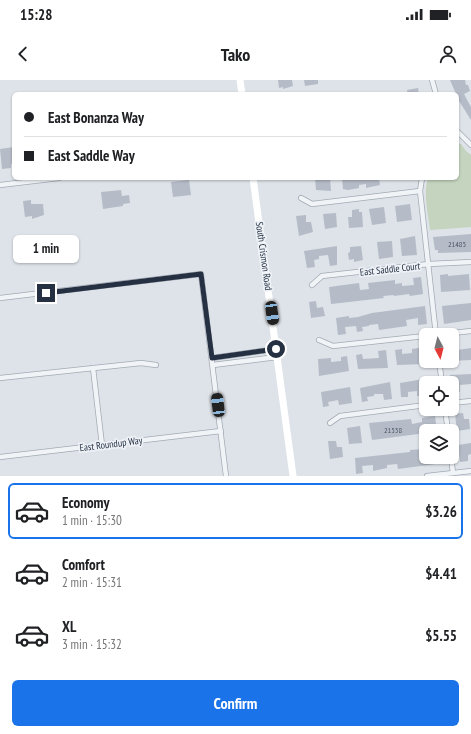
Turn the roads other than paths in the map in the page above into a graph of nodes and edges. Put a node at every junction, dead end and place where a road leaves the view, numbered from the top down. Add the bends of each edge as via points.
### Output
1 (240, 80) edge
2 (432, 80) edge
3 (242, 92) edge
4 (435, 92) edge
5 (459, 134) edge
6 (471, 145) edge
7 (42, 180) edge
8 (253, 180) edge
9 (422, 180) edge
10 (0, 185) edge
11 (420, 191) junction
12 (301, 198) dead end
13 (471, 262) edge
14 (428, 264) junction
15 (312, 284) dead end
16 (0, 298) edge
17 (435, 328) edge
18 (471, 331) edge
19 (459, 332) edge
20 (419, 336) edge
21 (319, 340) dead end
22 (277, 353) junction
23 (212, 358) junction
24 (156, 365) dead end
25 (213, 365) junction
26 (93, 368) junction
27 (0, 378) edge
28 (471, 401) edge
29 (459, 402) edge
30 (419, 406) edge
31 (330, 423) dead end
32 (222, 431) junction
33 (102, 445) junction
34 (0, 458) edge
35 (452, 464) edge
36 (471, 471) edge
37 (453, 473) junction
38 (226, 476) edge
39 (293, 476) edge
40 (427, 476) edge

1 - 3 street
2 - 4 street
5 - 6 street
7 - 10 street
8 - 22 street, South Crismon Road
9 - 11 street
11 - 12 street via 312,204
11 - 14 street
13 - 14 street, East Saddle Court
14 - 15 street, East Saddle Court via 322,276
14 - 17 street
16 - 23 street via 201,274
18 - 19 street
20 - 21 street via 333,346
22 - 23 street
22 - 25 street
22 - 39 street, South Crismon Road
23 - 25 street
24 - 26 street via 141,363
25 - 32 street
26 - 27 street
26 - 33 street
28 - 29 street
30 - 31 street via 340,416
32 - 33 street, East Roundup Way
32 - 38 street
33 - 34 street, East Roundup Way
35 - 37 street
36 - 37 street
37 - 40 street

